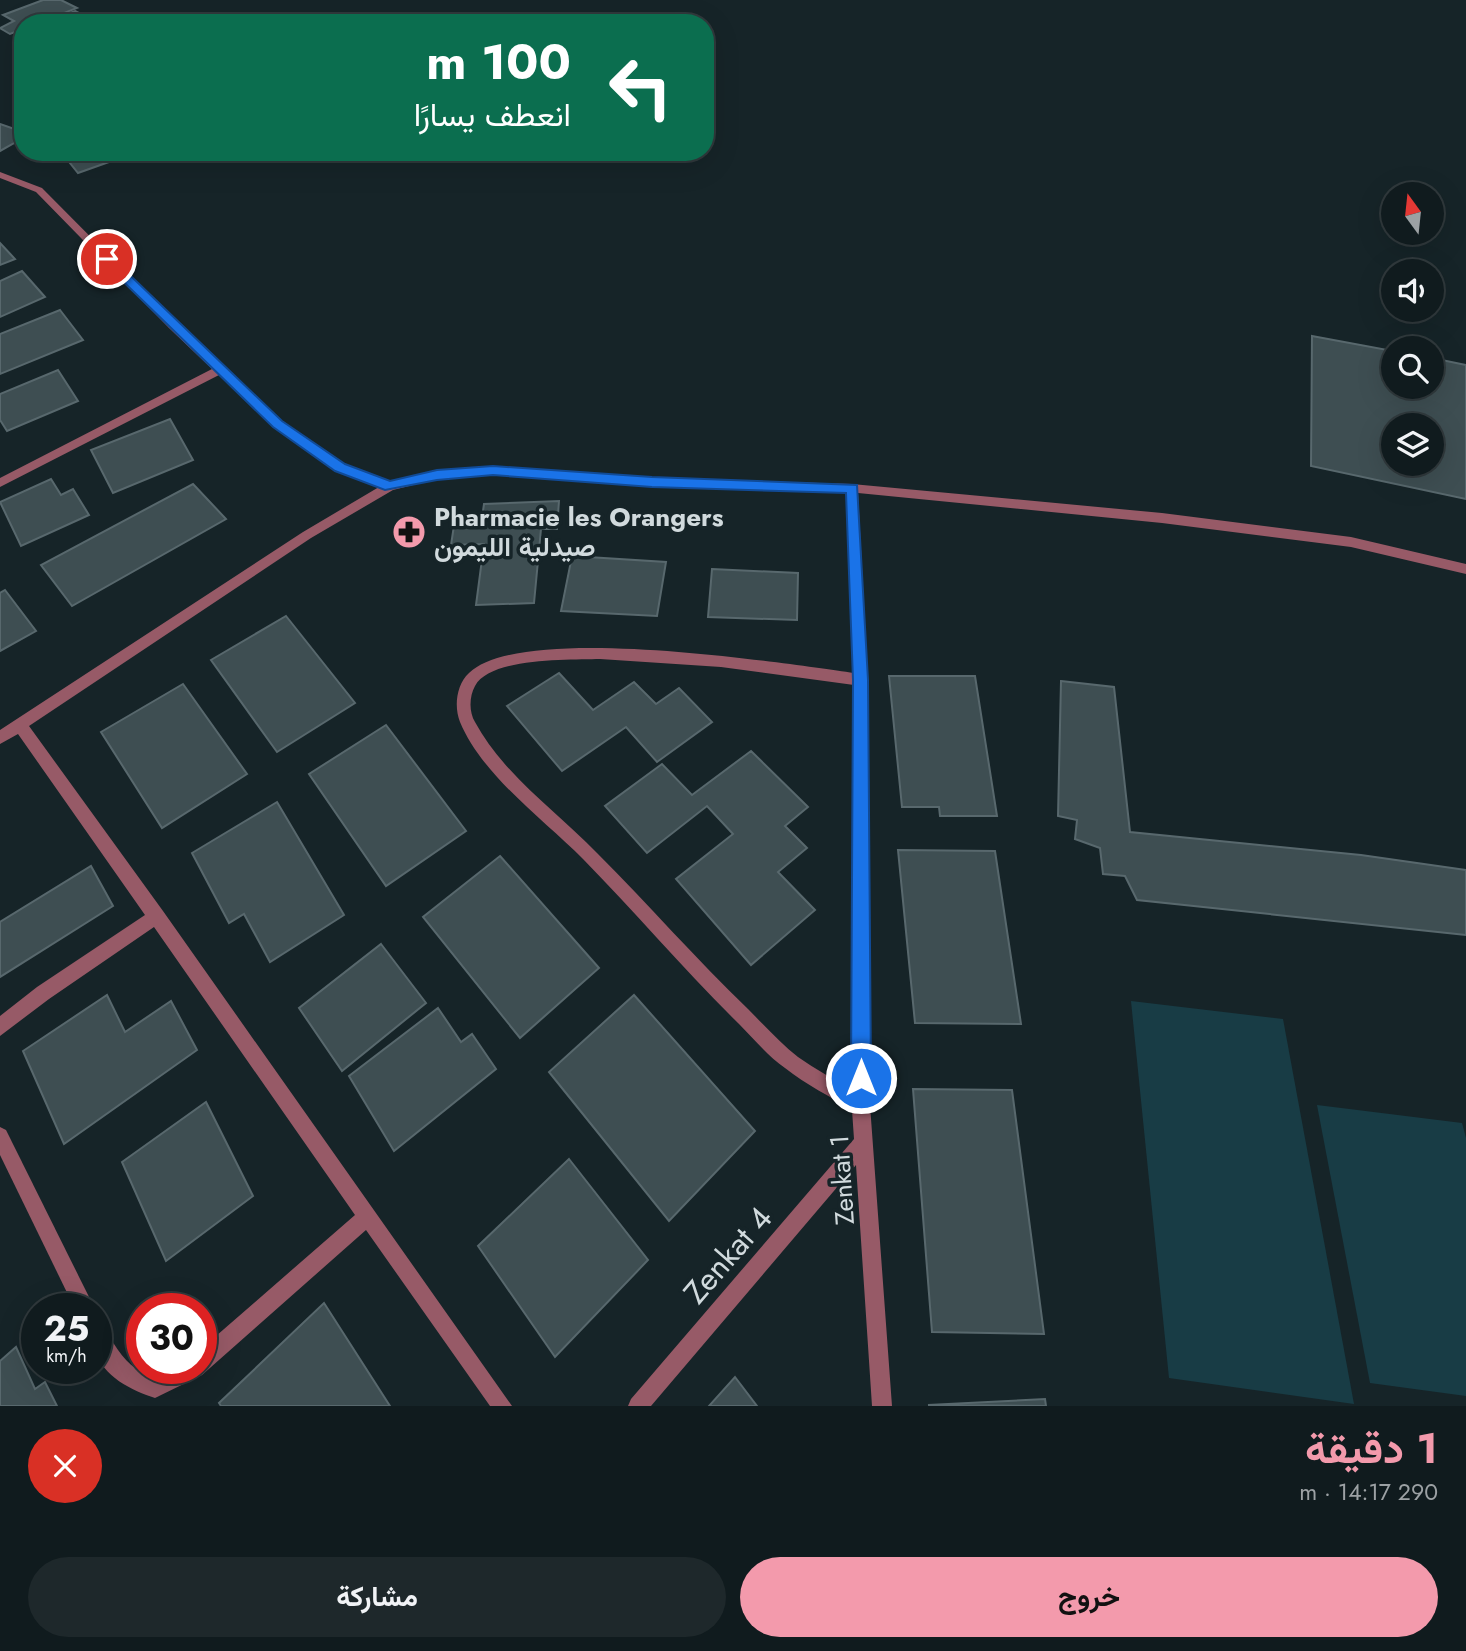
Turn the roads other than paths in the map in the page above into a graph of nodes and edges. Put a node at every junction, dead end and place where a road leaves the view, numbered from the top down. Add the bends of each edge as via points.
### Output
1 (0, 175) edge
2 (221, 369) junction
3 (1, 482) edge
4 (390, 486) junction
5 (852, 488) junction
6 (1466, 569) edge
7 (861, 680) junction
8 (20, 725) junction
9 (0, 738) edge
10 (157, 916) junction
11 (0, 1027) edge
12 (861, 1105) junction
13 (0, 1136) edge
14 (864, 1142) junction
15 (368, 1216) junction
16 (77, 1293) edge
17 (217, 1349) edge
18 (112, 1360) edge
19 (126, 1374) edge
20 (139, 1384) edge
21 (163, 1384) edge
22 (502, 1406) edge
23 (638, 1406) edge
24 (882, 1406) edge

1 - 2 street via 39,190
2 - 3 street
2 - 4 street via 305,444 340,467
4 - 5 street via 437,475 493,470 652,482
4 - 8 street via 174,620
5 - 6 street via 1162,518 1350,542
5 - 7 street, Zenkat 1
7 - 12 street, Zenkat 1
7 - 12 street via 752,665 586,653 536,656 486,667 465,688 464,698 467,723 509,776 722,996 792,1063
8 - 9 street
8 - 10 street
10 - 11 street
10 - 15 street
12 - 14 street, Zenkat 1
13 - 16 street
14 - 23 street, Zenkat 4
14 - 24 street, Zenkat 1
15 - 17 street
15 - 22 street
18 - 19 street
20 - 21 street via 155,1388

